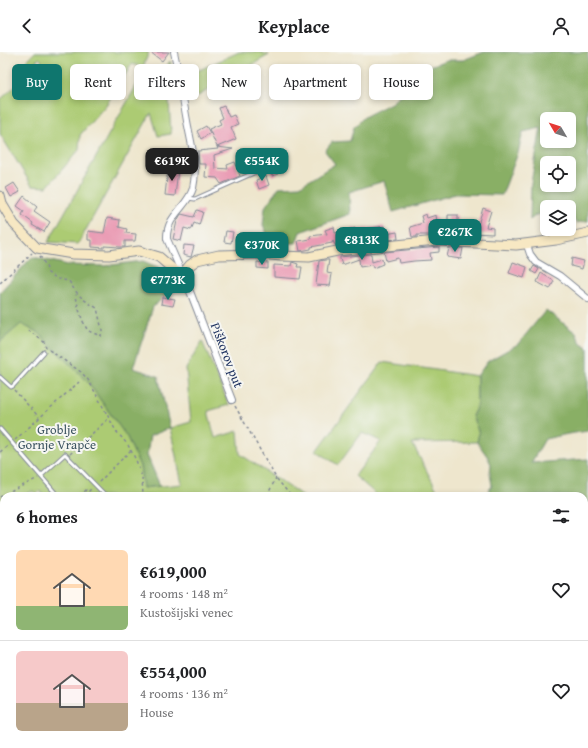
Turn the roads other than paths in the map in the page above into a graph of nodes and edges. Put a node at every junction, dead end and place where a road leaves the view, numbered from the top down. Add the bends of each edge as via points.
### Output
1 (174, 52) edge
2 (267, 167) dead end
3 (0, 196) edge
4 (188, 198) junction
5 (588, 233) edge
6 (527, 245) junction
7 (182, 273) junction
8 (588, 299) edge
9 (44, 352) dead end
10 (0, 377) edge
11 (232, 400) road end
12 (0, 429) edge
13 (41, 476) junction
14 (55, 492) edge
15 (102, 492) edge

1 - 4 street via 194,159 193,188
2 - 4 lane via 195,199
3 - 7 street via 14,224 36,249 109,255 138,251 159,257
4 - 7 street, Piškorov put via 171,220 167,232 168,242
5 - 6 street
6 - 7 street via 436,241 309,257 219,255 197,260
6 - 8 street via 536,262 560,276
7 - 11 street, Piškorov put
9 - 10 lane via 11,387
12 - 13 lane
13 - 14 lane
13 - 15 lane via 64,454

